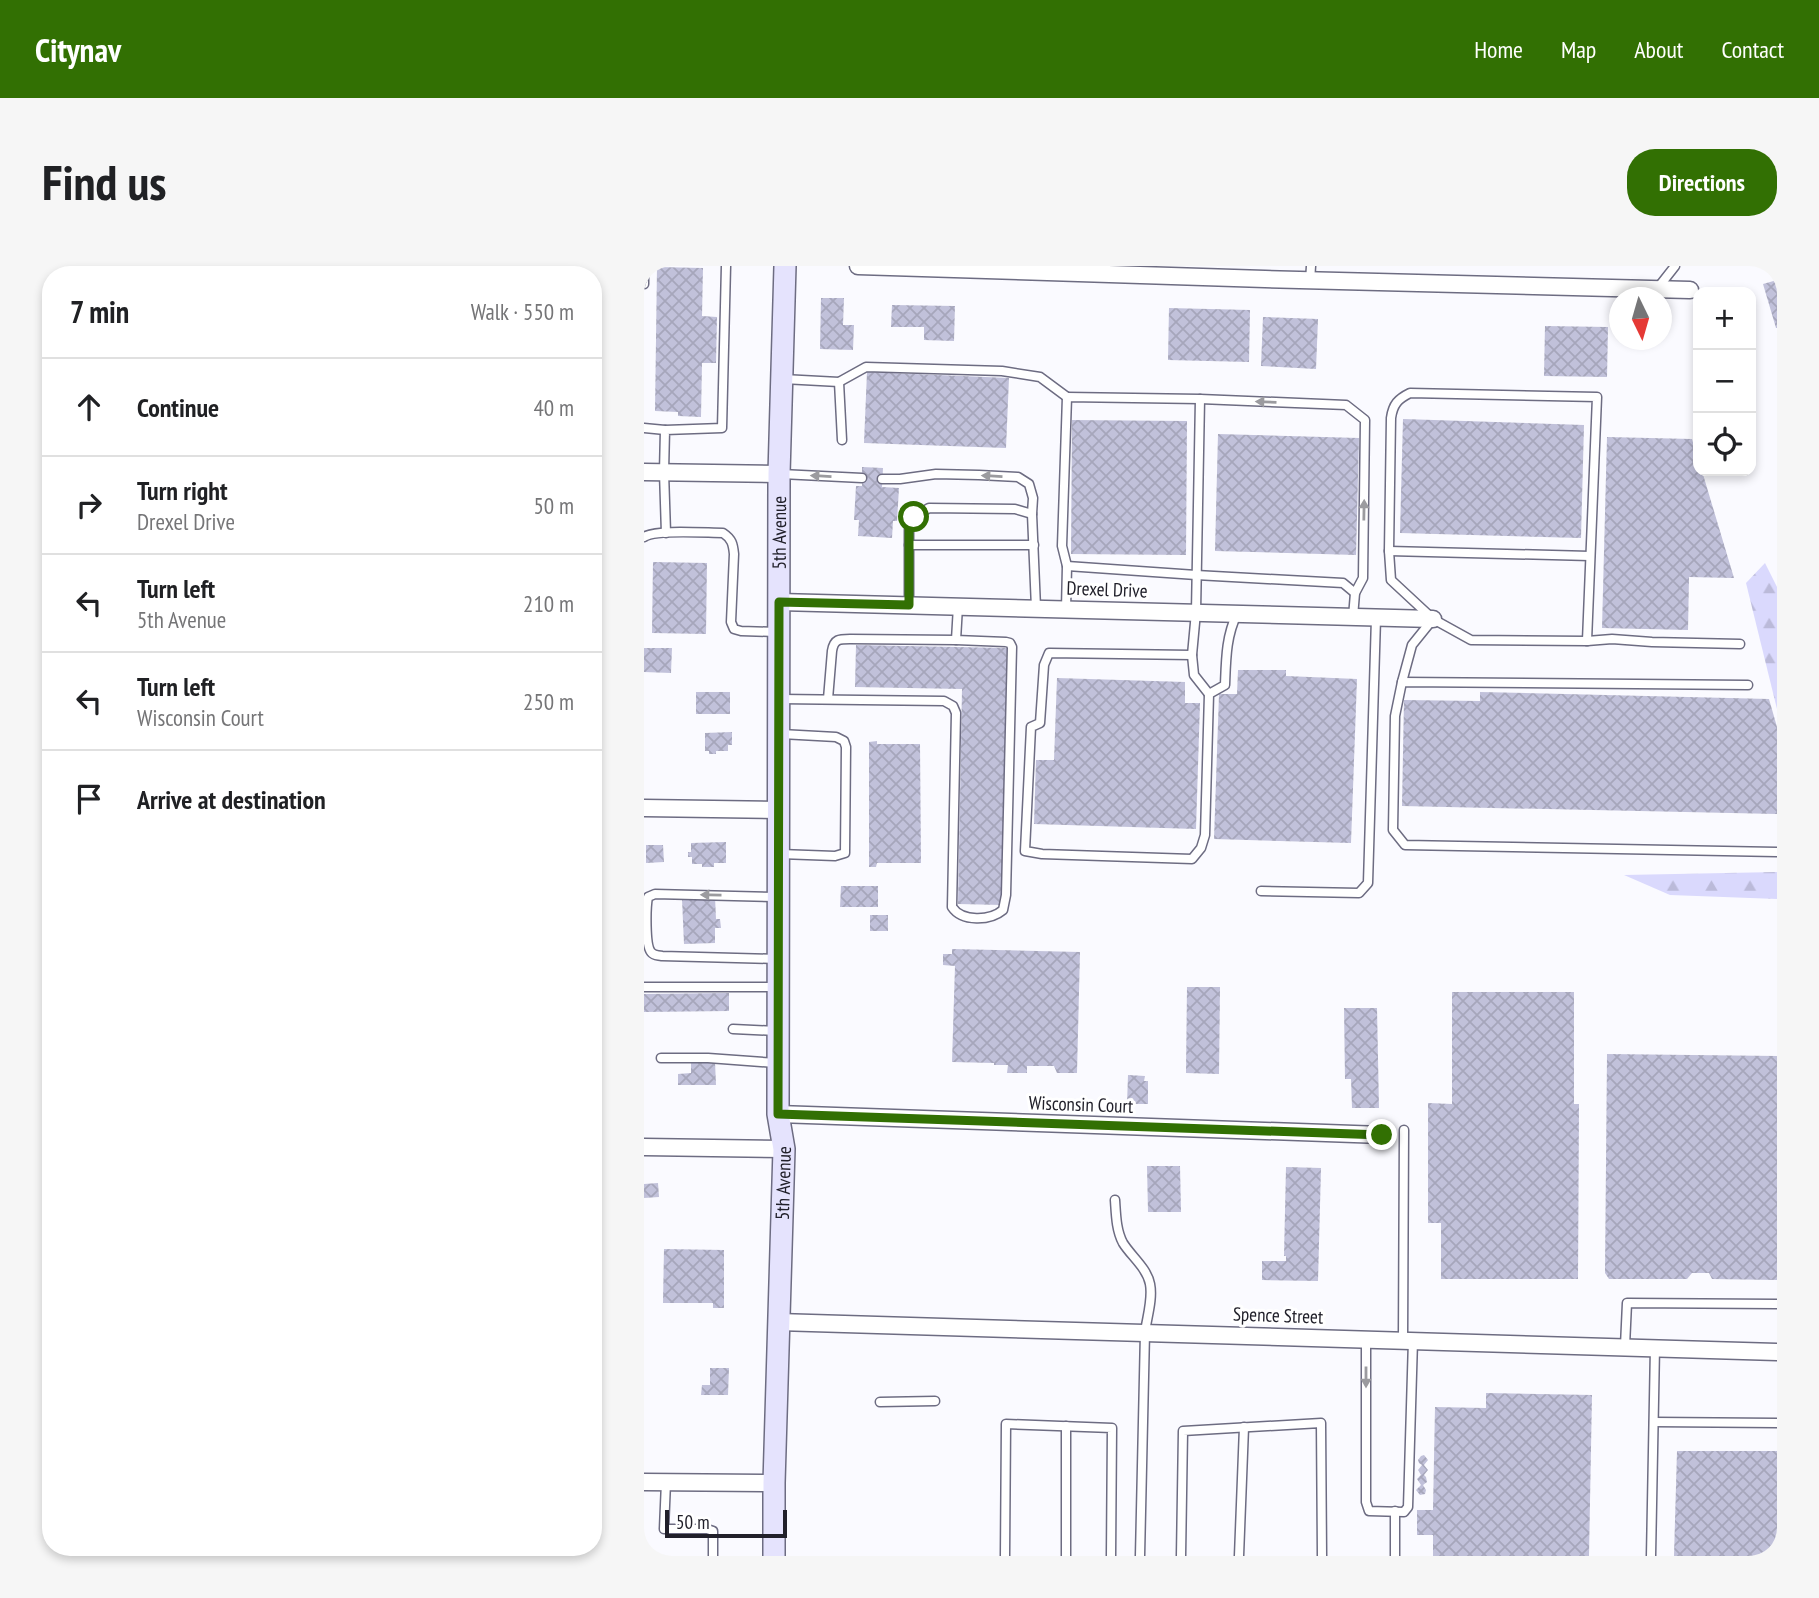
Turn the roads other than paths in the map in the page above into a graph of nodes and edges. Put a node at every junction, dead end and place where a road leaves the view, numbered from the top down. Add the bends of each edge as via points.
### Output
1 (644, 266) edge
2 (726, 266) edge
3 (785, 266) edge
4 (858, 266) edge
5 (1675, 266) edge
6 (1045, 269) edge
7 (1310, 273) edge
8 (644, 284) edge
9 (1614, 287) edge
10 (1659, 287) edge
11 (1672, 291) edge
12 (1693, 294) edge
13 (781, 379) junction
14 (839, 382) junction
15 (1067, 397) junction
16 (1200, 399) junction
17 (644, 428) edge
18 (665, 430) junction
19 (842, 440) dead end
20 (644, 472) edge
21 (664, 472) junction
22 (779, 474) junction
23 (862, 478) dead end
24 (882, 479) dead end
25 (1031, 514) junction
26 (666, 533) junction
27 (644, 537) edge
28 (909, 545) junction
29 (1034, 545) junction
30 (1389, 551) junction
31 (1590, 556) junction
32 (1067, 566) junction
33 (1196, 575) junction
34 (1354, 593) junction
35 (779, 602) junction
36 (909, 605) junction
37 (958, 606) junction
38 (1036, 608) junction
39 (1066, 609) junction
40 (1196, 612) junction
41 (1237, 614) junction
42 (1353, 617) junction
43 (1376, 618) junction
44 (1433, 619) junction
45 (780, 632) junction
46 (956, 640) junction
47 (1587, 641) junction
48 (1740, 644) dead end
49 (1192, 655) junction
50 (1402, 682) junction
51 (1748, 685) dead end
52 (1209, 694) junction
53 (780, 699) junction
54 (828, 699) junction
55 (780, 734) junction
56 (644, 808) edge
57 (780, 810) junction
58 (1777, 852) edge
59 (780, 854) junction
60 (1261, 891) dead end
61 (779, 897) junction
62 (779, 959) junction
63 (644, 987) edge
64 (779, 987) junction
65 (733, 1029) dead end
66 (779, 1031) junction
67 (661, 1058) dead end
68 (779, 1063) junction
69 (778, 1114) junction
70 (1404, 1130) dead end
71 (1382, 1135) dead end
72 (644, 1147) edge
73 (784, 1149) junction
74 (1115, 1200) dead end
75 (1777, 1304) edge
76 (778, 1322) junction
77 (1145, 1332) junction
78 (1366, 1339) junction
79 (1408, 1340) junction
80 (1625, 1346) junction
81 (1655, 1347) junction
82 (1777, 1352) edge
83 (935, 1401) dead end
84 (880, 1402) dead end
85 (1654, 1422) junction
86 (1777, 1423) edge
87 (1066, 1426) junction
88 (1244, 1427) junction
89 (644, 1482) edge
90 (666, 1482) junction
91 (774, 1483) junction
92 (1395, 1511) junction
93 (713, 1556) edge
94 (774, 1556) edge
95 (1005, 1556) edge
96 (1066, 1556) edge
97 (1111, 1556) edge
98 (1140, 1556) edge
99 (1181, 1556) edge
100 (1239, 1556) edge
101 (1322, 1556) edge
102 (1395, 1556) edge
103 (1651, 1556) edge

1 - 8 lane
2 - 18 lane via 722,428
3 - 13 main road, 5th Avenue
4 - 6 street
5 - 10 lane
6 - 7 street
7 - 9 street
11 - 12 street
13 - 14 lane
13 - 22 main road, 5th Avenue
14 - 15 lane via 866,367 1002,371 1040,377
14 - 19 lane
15 - 16 lane
15 - 32 lane via 1062,546
16 - 33 lane
34 -> 16 lane via 1363,578 1365,420 1346,405
17 - 18 lane
18 - 21 lane
20 - 21 street
21 - 22 street
21 - 26 lane
23 -> 22 lane
22 - 35 main road, 5th Avenue
25 -> 24 lane via 1033,498 1028,484 1018,477 936,474
25 - 28 lane via 1015,509 929,508 914,517
25 - 29 lane
26 - 27 lane
26 - 45 lane via 723,533 729,537 734,554 734,629
28 - 29 lane
28 - 36 lane
29 - 38 lane
30 - 31 lane
30 - 31 lane via 1391,418 1400,398 1410,393 1597,397
30 - 44 lane via 1391,580
31 - 47 lane
32 - 33 lane
32 - 39 lane
33 - 34 lane via 1343,583
33 - 40 lane
34 - 42 lane
35 - 36 street, Drexel Drive
35 - 45 main road, 5th Avenue
36 - 37 street, Drexel Drive
37 - 38 street, Drexel Drive
37 - 46 lane
38 - 39 street, Drexel Drive
39 - 40 street, Drexel Drive
40 - 41 street, Drexel Drive
40 - 49 lane
41 - 42 street, Drexel Drive
41 - 52 lane via 1230,628 1225,685
42 - 43 street, Drexel Drive
43 - 44 street, Drexel Drive
43 - 60 lane via 1368,883 1359,893
44 - 47 lane via 1471,640
44 - 50 lane via 1412,645
45 - 53 main road, 5th Avenue
46 - 54 lane via 837,640
46 - 54 lane via 1006,642 1012,647 1006,895 1003,910 995,916 964,917 952,907 953,706 944,701
47 - 48 lane
49 - 52 lane via 1194,674
49 - 52 lane via 1049,653 1040,723 1031,727 1025,851 1192,859 1205,835
50 - 51 lane
50 - 58 lane via 1395,716 1393,830 1405,845
53 - 54 lane
53 - 55 main road, 5th Avenue
55 - 57 main road, 5th Avenue
55 - 59 lane via 836,737 846,747 845,853
56 - 57 street
57 - 59 main road, 5th Avenue
59 - 61 main road, 5th Avenue
61 - 62 main road, 5th Avenue
61 -> 62 lane via 655,894 648,897 646,906 648,949 653,955
62 - 64 main road, 5th Avenue
63 - 64 lane
64 - 66 main road, 5th Avenue
65 - 66 lane
66 - 68 main road, 5th Avenue
67 - 68 lane
68 - 69 main road, 5th Avenue
69 - 71 street, Wisconsin Court
69 - 73 main road, 5th Avenue
70 - 79 lane
72 - 73 street
73 - 76 main road, 5th Avenue
74 - 77 lane via 1119,1233 1150,1282
75 - 80 lane via 1627,1303
76 - 77 street, Spence Street
76 - 91 main road, 5th Avenue
77 - 78 street, Spence Street
77 - 98 lane
78 - 79 street, Spence Street
78 -> 92 lane via 1366,1502 1369,1511
79 - 80 street, Spence Street
79 - 92 lane via 1408,1507 1404,1512
80 - 81 street, Spence Street
81 - 82 street, Spence Street
81 - 85 lane
83 - 84 lane
85 - 86 lane
85 - 103 lane
87 - 95 lane via 1006,1424
87 - 96 lane
87 - 97 lane via 1112,1428
88 - 99 lane via 1183,1431
88 - 100 lane
88 - 101 lane via 1321,1423
89 - 90 street
90 - 91 street
90 - 93 lane via 664,1529 713,1531
91 - 94 main road, 5th Avenue
92 - 102 lane

